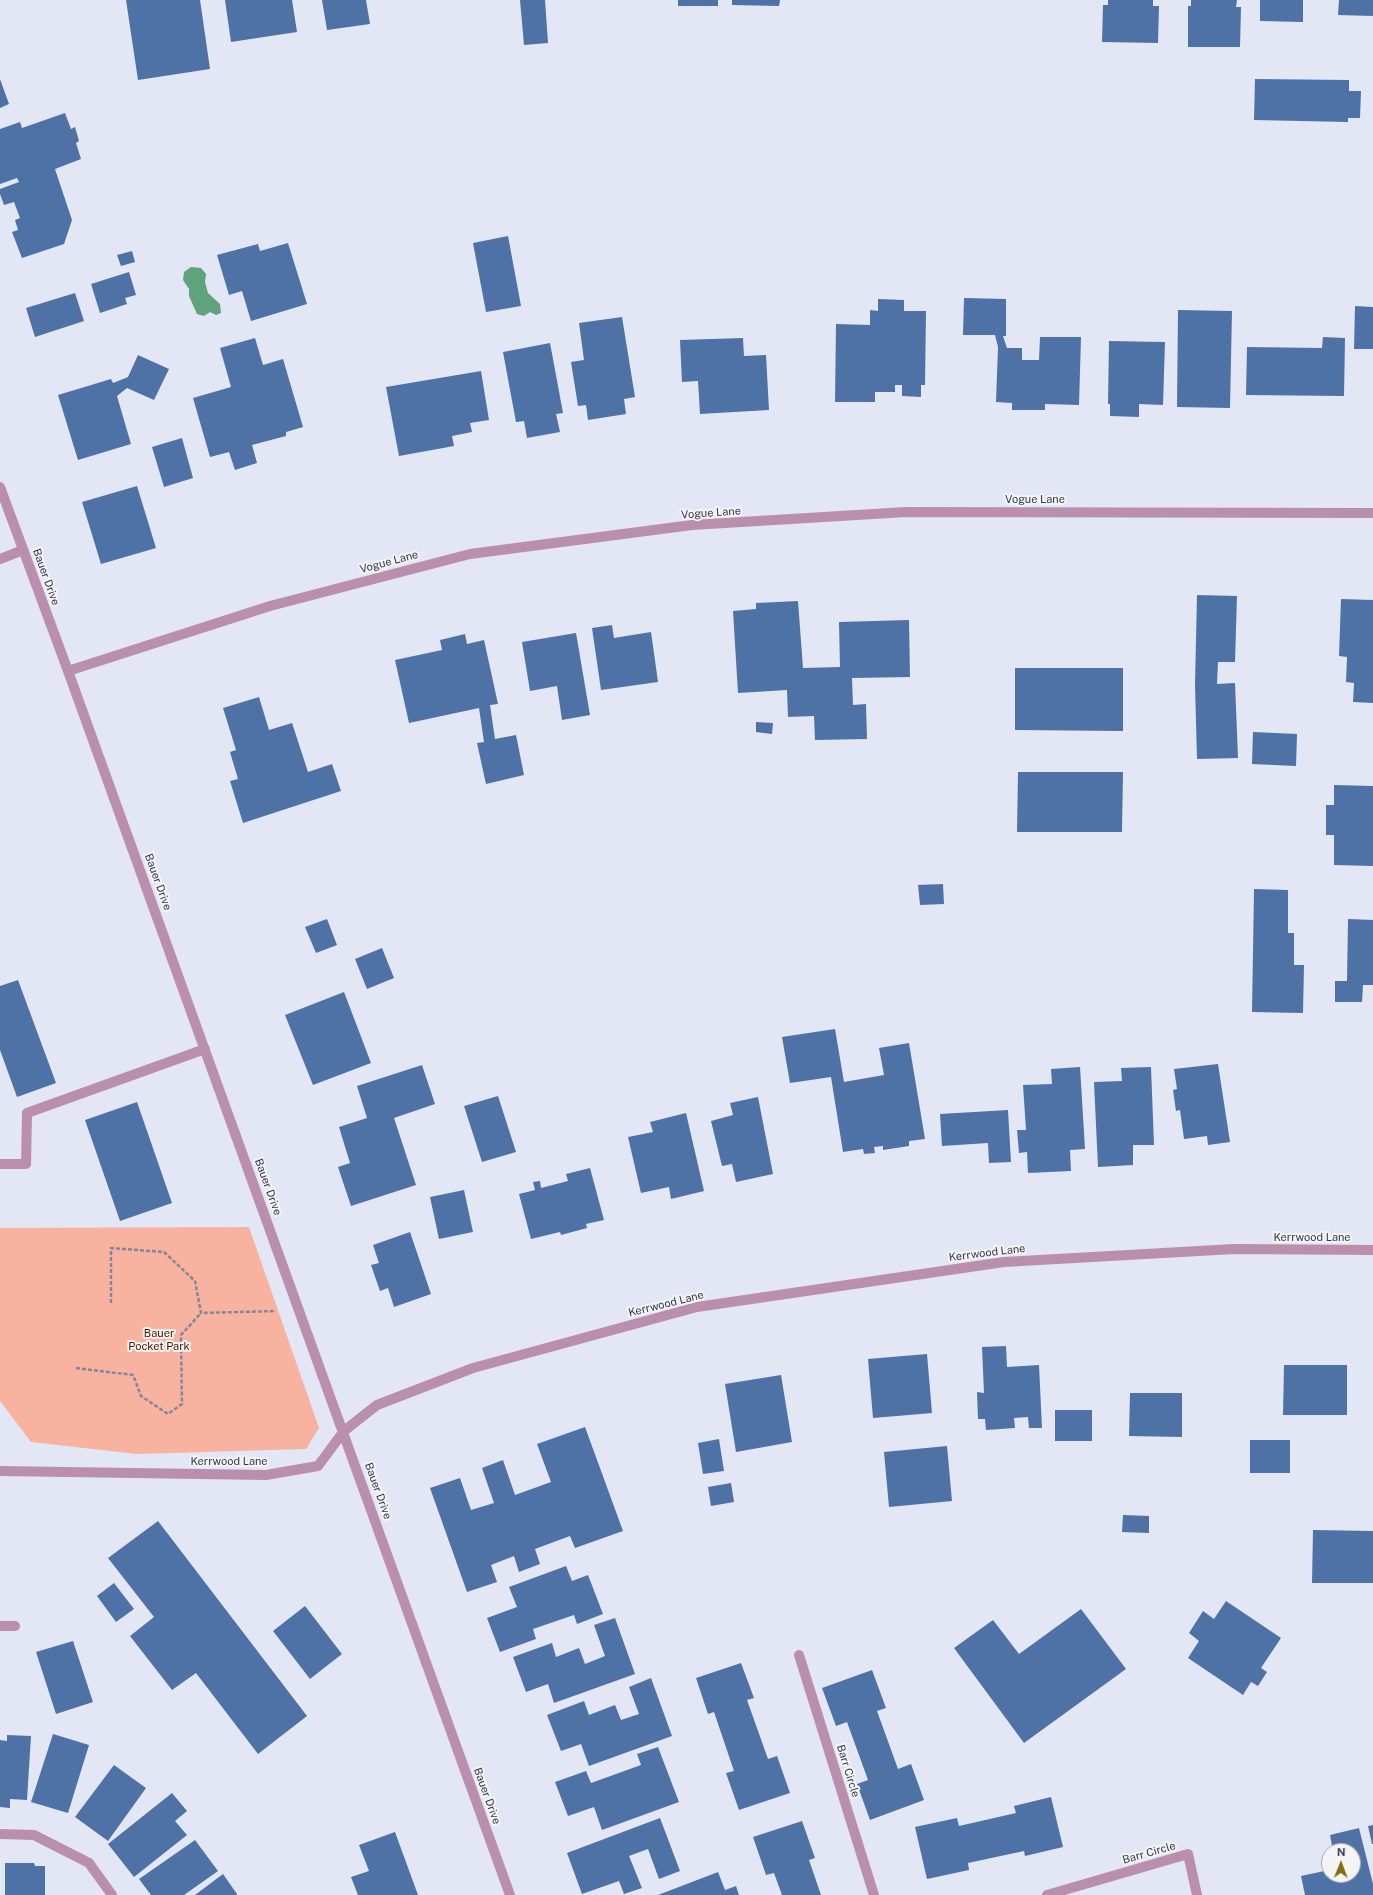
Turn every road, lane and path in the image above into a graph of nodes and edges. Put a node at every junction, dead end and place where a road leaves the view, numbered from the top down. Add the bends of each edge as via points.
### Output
1 (0, 487) edge
2 (1373, 513) edge
3 (24, 550) junction
4 (0, 558) edge
5 (68, 671) junction
6 (205, 1049) junction
7 (0, 1164) edge
8 (1373, 1250) edge
9 (111, 1303) dead end
10 (278, 1310) dead end
11 (201, 1313) junction
12 (76, 1368) dead end
13 (344, 1431) junction
14 (0, 1471) edge
15 (0, 1626) edge
16 (15, 1626) dead end
17 (799, 1655) dead end
18 (0, 1834) edge
19 (112, 1895) edge
20 (510, 1895) edge
21 (874, 1895) edge
22 (1047, 1895) edge
23 (1197, 1895) edge

1 - 3 street, Bauer Drive
2 - 5 street, Vogue Lane via 906,512 692,526 470,554 270,606
3 - 4 street
3 - 5 street, Bauer Drive
5 - 6 street, Bauer Drive
6 - 7 street via 27,1113 26,1164
6 - 13 street, Bauer Drive
8 - 13 street, Kerrwood Lane via 1234,1249 1004,1262 697,1307 473,1368 377,1405
9 - 11 path via 111,1248 164,1252 195,1281
10 - 11 path
11 - 12 path via 181,1336 182,1404 168,1414 141,1396 133,1376
13 - 14 street, Kerrwood Lane via 318,1466 266,1475
13 - 20 street, Bauer Drive
15 - 16 street
17 - 21 street, Barr Circle
18 - 19 street via 34,1835 89,1863
22 - 23 street, Barr Circle via 1188,1854

